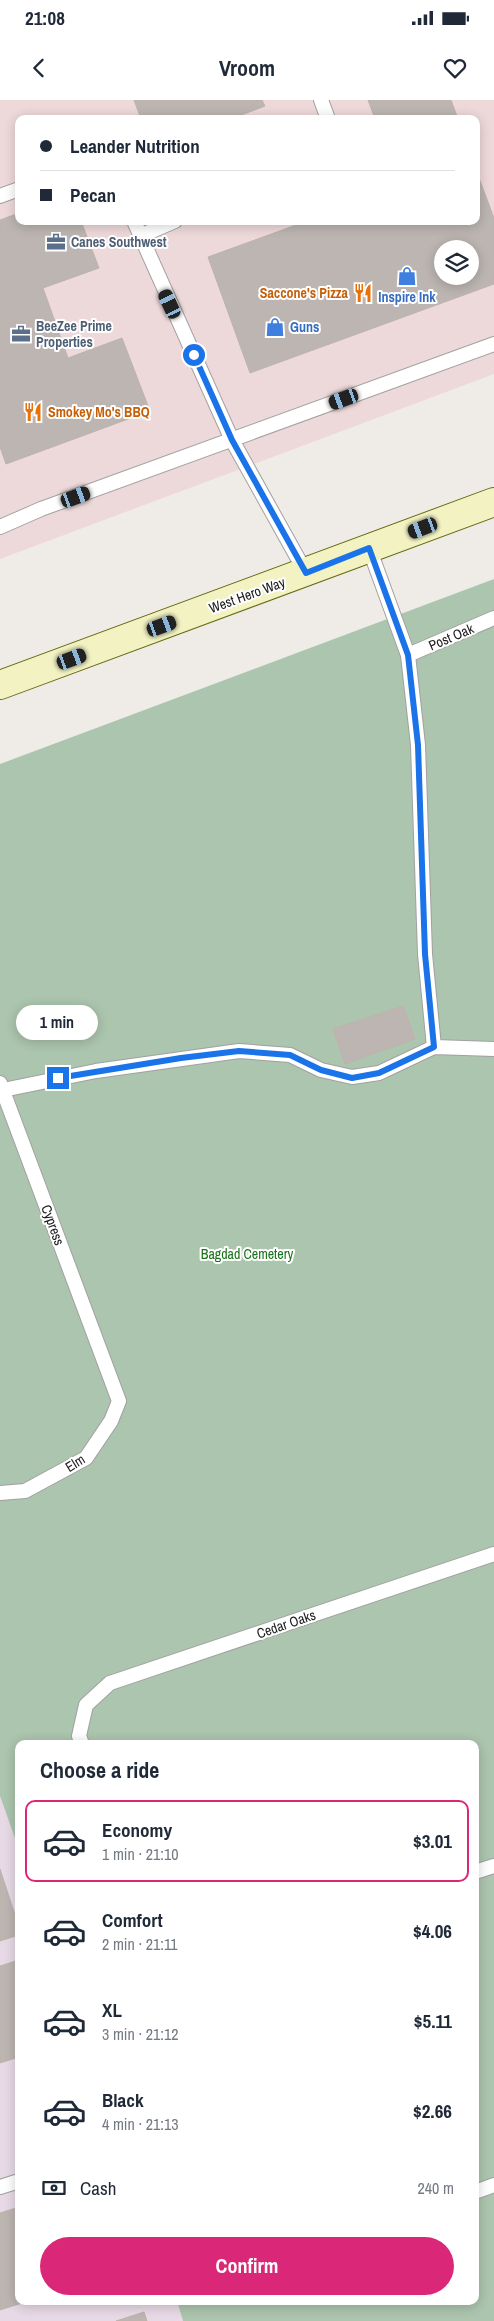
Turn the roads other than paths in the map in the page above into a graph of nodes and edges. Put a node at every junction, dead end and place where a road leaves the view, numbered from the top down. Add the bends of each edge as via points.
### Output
1 (322, 100) edge
2 (327, 115) edge
3 (15, 190) edge
4 (0, 196) edge
5 (136, 225) edge
6 (166, 225) edge
7 (140, 236) junction
8 (494, 344) edge
9 (232, 440) junction
10 (494, 502) edge
11 (0, 527) edge
12 (369, 548) junction
13 (306, 573) junction
14 (494, 618) edge
15 (408, 655) junction
16 (0, 685) edge
17 (434, 1047) junction
18 (494, 1049) edge
19 (1, 1086) edge
20 (107, 1368) joint
21 (0, 1493) edge
22 (494, 1554) edge
23 (80, 1740) edge
24 (494, 1866) edge
25 (479, 1871) edge
26 (15, 2182) edge
27 (494, 2185) edge
28 (0, 2187) edge
29 (479, 2191) edge

1 - 2 lane
3 - 4 lane
5 - 7 lane
6 - 7 lane
7 - 9 lane
8 - 9 lane
9 - 11 lane
9 - 13 lane
10 - 12 main road, West Hero Way
12 - 13 main road, West Hero Way
12 - 15 lane
13 - 16 main road, West Hero Way
14 - 15 lane, Post Oak
15 - 17 lane via 418,745 425,954
17 - 18 lane
17 - 19 lane via 379,1073 352,1078 321,1070 290,1055 239,1051
19 - 20 lane, Cypress
20 - 21 lane, Elm via 119,1401 111,1421 86,1458 25,1491
22 - 23 lane, Cedar Oaks via 110,1683 86,1705
24 - 25 lane
26 - 28 lane
27 - 29 lane

